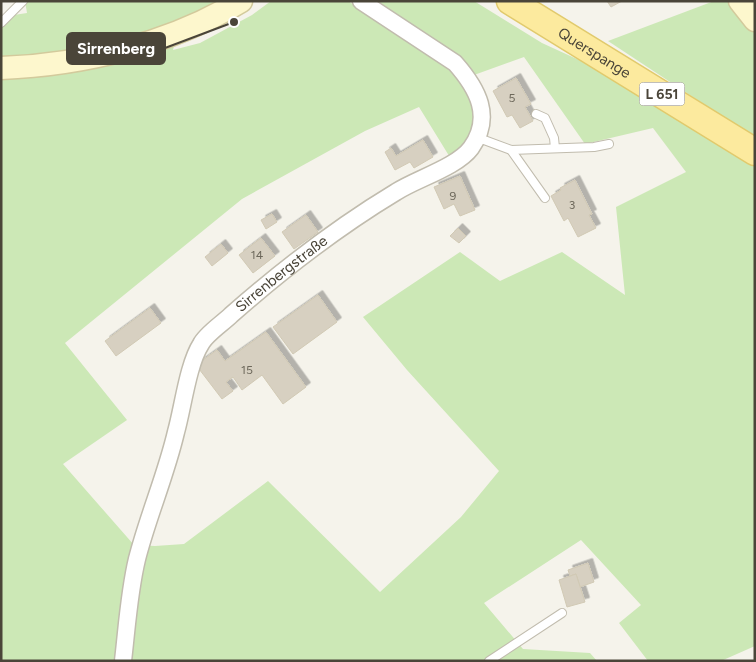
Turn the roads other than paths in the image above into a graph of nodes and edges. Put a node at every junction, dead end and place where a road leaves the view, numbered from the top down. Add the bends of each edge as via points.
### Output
1 (23, 1) edge
2 (241, 1) edge
3 (362, 1) edge
4 (510, 1) edge
5 (740, 1) edge
6 (755, 20) edge
7 (1, 23) edge
8 (1, 68) edge
9 (536, 114) dead end
10 (476, 137) junction
11 (609, 144) dead end
12 (555, 148) junction
13 (511, 150) junction
14 (755, 152) edge
15 (545, 198) dead end
16 (562, 613) dead end
17 (123, 661) edge
18 (489, 661) edge

1 - 7 lane
2 - 8 street via 173,34 133,47 58,64
3 - 10 street, Sirrenbergstraße via 455,64 467,76 480,102 482,114 482,124
4 - 14 main road, Querspange / L 651
5 - 6 street
9 - 12 lane via 545,118
10 - 13 lane
10 - 17 street, Sirrenbergstraße via 460,159 397,191 269,282 201,343 137,559
11 - 12 lane
12 - 13 lane
13 - 15 lane
16 - 18 lane

